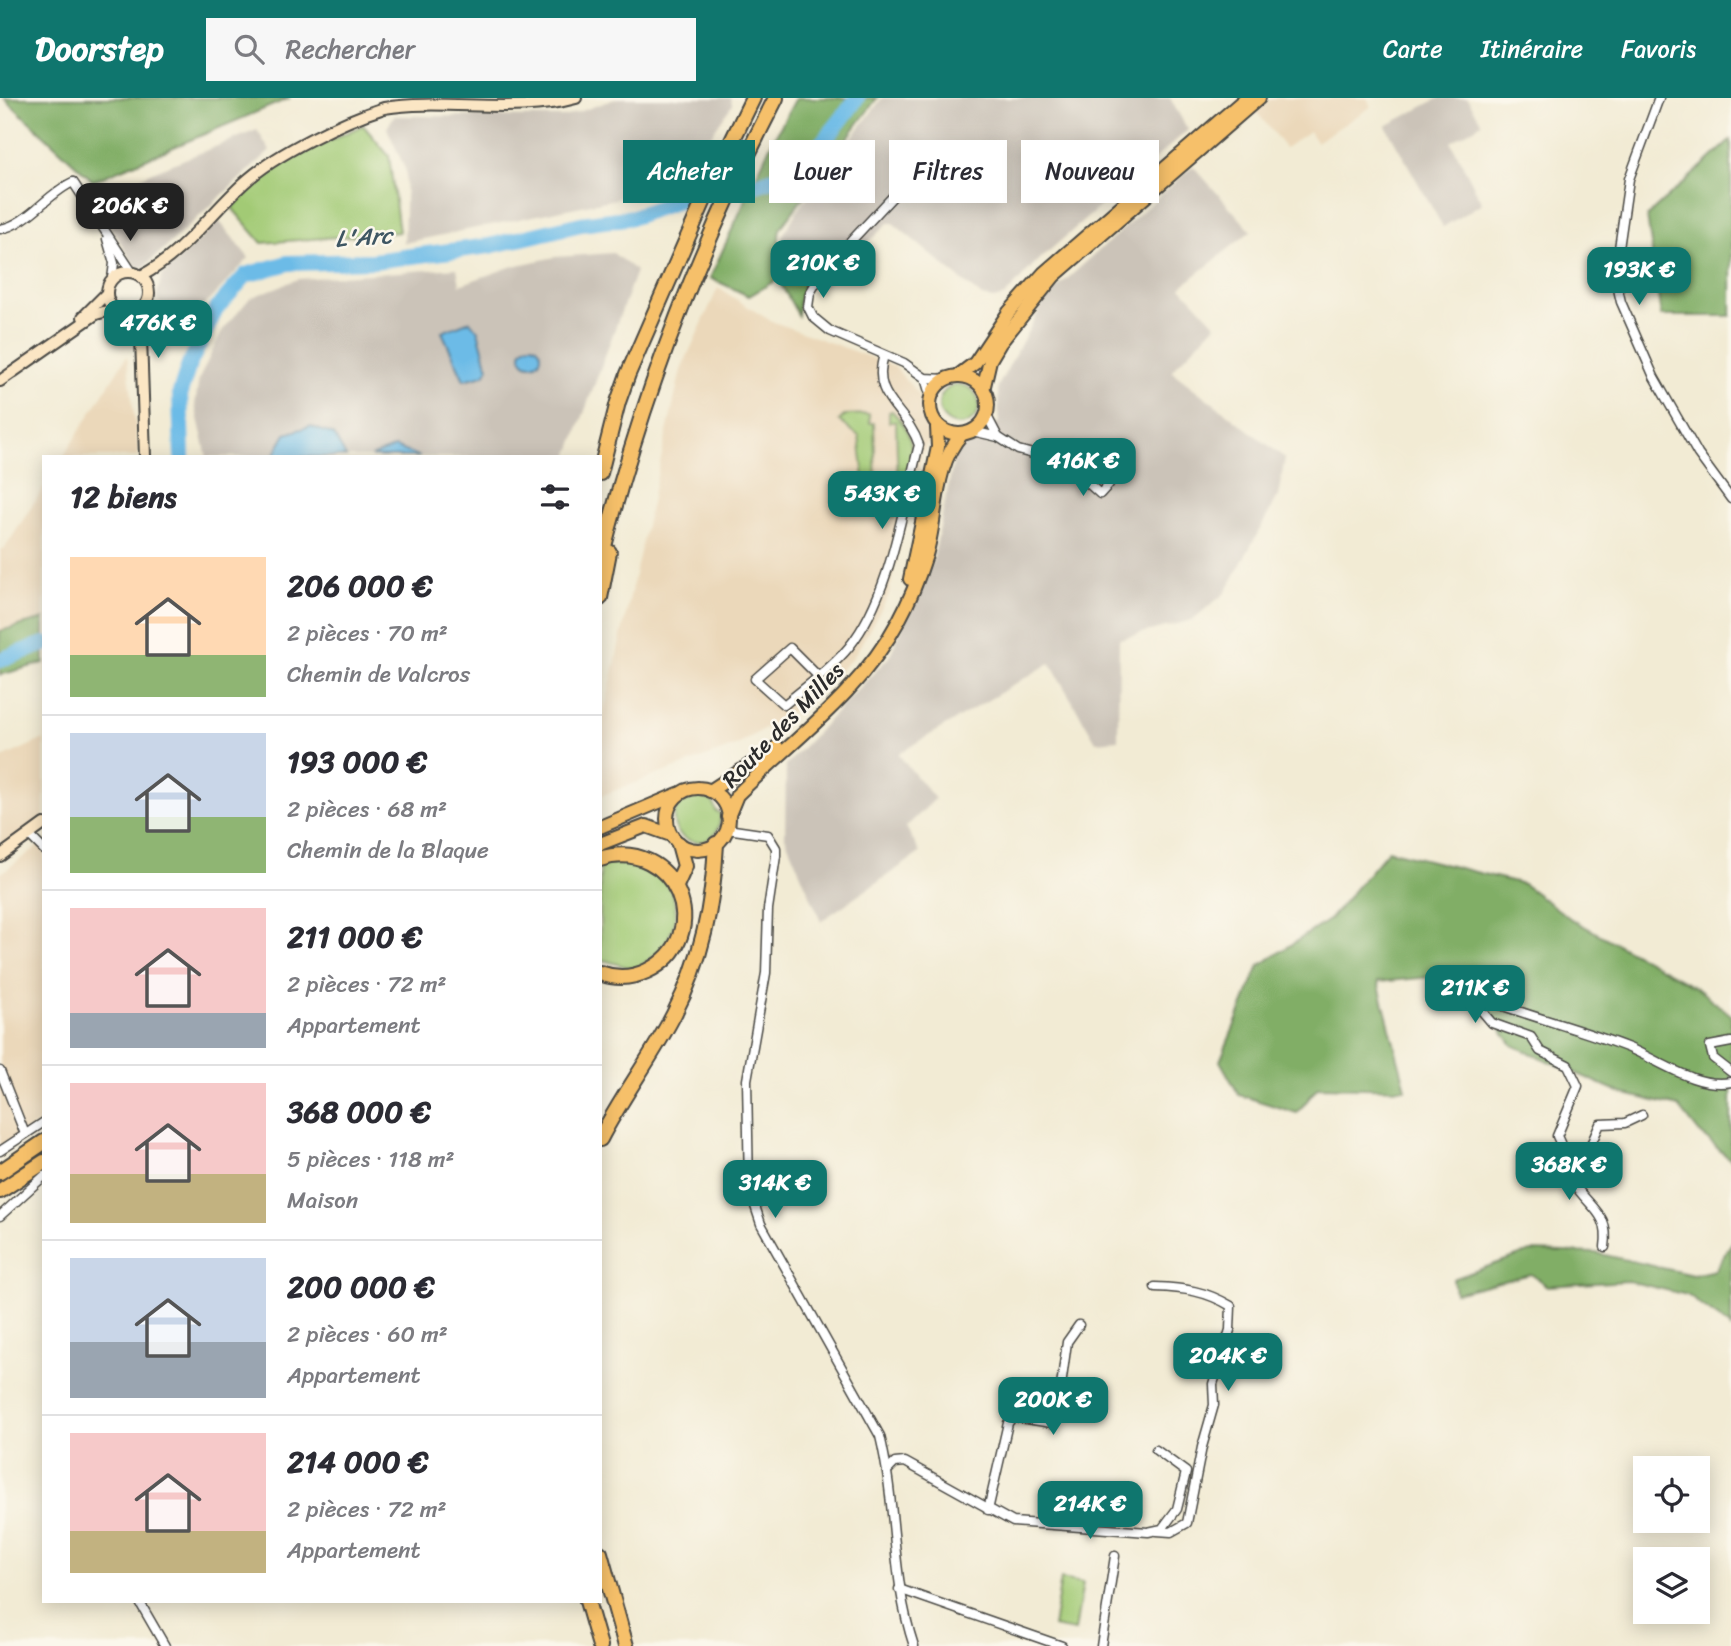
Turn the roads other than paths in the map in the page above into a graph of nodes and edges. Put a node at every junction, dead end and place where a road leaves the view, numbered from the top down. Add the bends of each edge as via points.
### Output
1 (576, 98) edge
2 (753, 98) edge
3 (776, 98) edge
4 (1246, 98) edge
5 (1259, 98) edge
6 (1658, 98) edge
7 (889, 201) edge
8 (0, 229) edge
9 (104, 230) junction
10 (164, 263) junction
11 (136, 274) junction
12 (112, 279) junction
13 (149, 288) junction
14 (107, 293) junction
15 (144, 307) junction
16 (115, 309) junction
17 (127, 314) junction
18 (69, 331) junction
19 (141, 337) junction
20 (884, 355) junction
21 (953, 377) junction
22 (925, 378) junction
23 (0, 381) edge
24 (984, 386) junction
25 (931, 398) junction
26 (618, 402) junction
27 (987, 416) junction
28 (937, 427) junction
29 (963, 433) junction
30 (998, 437) junction
31 (145, 455) edge
32 (600, 455) edge
33 (631, 455) junction
34 (602, 465) edge
35 (1109, 484) dead end
36 (1731, 499) edge
37 (602, 555) edge
38 (602, 589) edge
39 (818, 676) junction
40 (710, 791) junction
41 (681, 793) junction
42 (727, 823) junction
43 (42, 825) edge
44 (602, 826) edge
45 (29, 835) junction
46 (675, 839) junction
47 (602, 843) edge
48 (716, 844) junction
49 (42, 848) edge
50 (0, 856) edge
51 (602, 859) edge
52 (676, 887) junction
53 (602, 973) edge
54 (1731, 1042) edge
55 (0, 1071) edge
56 (1731, 1072) edge
57 (1731, 1082) edge
58 (1642, 1115) dead end
59 (42, 1123) edge
60 (25, 1134) junction
61 (602, 1136) edge
62 (42, 1144) edge
63 (0, 1152) edge
64 (1580, 1157) junction
65 (0, 1171) edge
66 (42, 1173) edge
67 (42, 1174) edge
68 (0, 1191) edge
69 (0, 1216) edge
70 (1605, 1247) dead end
71 (1155, 1287) dead end
72 (1079, 1325) dead end
73 (1156, 1450) dead end
74 (888, 1470) junction
75 (988, 1510) junction
76 (1154, 1530) junction
77 (1115, 1556) dead end
78 (602, 1560) edge
79 (898, 1589) junction
80 (140, 1603) edge
81 (588, 1603) edge
82 (165, 1646) edge
83 (600, 1646) edge
84 (626, 1646) edge
85 (914, 1646) edge
86 (1062, 1646) edge
87 (1101, 1646) edge

1 - 10 main road via 538,105 406,104 362,116 260,169
2 - 26 highway via 699,210
3 - 33 highway via 688,288
4 - 21 main road via 1044,273 1009,312 975,363
5 - 24 main road via 1054,276 1000,343
6 - 36 street via 1629,179 1615,276 1621,302 1654,377 1698,454
7 - 20 street via 823,271 810,293 808,307 820,325
8 - 9 street via 12,227 73,182
9 - 11 street
9 - 12 street via 114,263
10 - 11 main road
10 - 13 main road
11 - 12 main road
11 - 13 main road
12 - 14 main road
13 - 15 main road
14 - 16 main road
14 - 18 main road
15 - 17 main road
15 - 19 main road
16 - 17 main road
16 - 18 main road via 101,311
17 - 19 main road
18 - 23 main road
19 - 31 main road
20 - 22 street
20 - 39 street via 880,383 919,445 880,597 849,647
21 - 22 street
21 - 24 main road via 973,379
21 - 25 main road via 937,386
22 - 25 street
24 - 27 main road
25 - 28 main road
26 - 32 highway
26 - 34 highway
27 - 29 main road
27 - 30 street
28 - 29 main road
28 - 40 main road, Route des Milles via 938,447 910,579 893,620 835,696 766,756
29 - 30 street
29 - 42 main road, Route des Milles via 944,460 926,555 900,619 879,654 843,698 737,795
30 - 35 street via 1018,450 1066,463 1100,494
33 - 37 highway
33 - 38 highway
39 - 39 street via 785,705 755,679 790,648
40 - 41 main road
40 - 42 main road via 723,802
41 - 44 main road
41 - 46 main road via 669,807 667,826
42 - 48 main road
42 - 74 street via 768,835 776,848 766,973 747,1080 749,1188 761,1224 880,1436
43 - 45 main road
45 - 49 street
45 - 50 main road
46 - 47 main road via 646,826
46 - 48 main road via 697,850
46 - 52 highway via 685,866
48 - 61 highway via 714,894 697,962 674,1014
51 - 52 highway via 626,855 644,860 660,868
52 - 53 highway via 682,925 668,957 634,976
54 - 56 street via 1710,1046 1713,1058
55 - 60 street
57 - 64 street via 1718,1085 1629,1048 1489,1002 1481,1010 1492,1023 1531,1037 1540,1051 1568,1066 1578,1086 1557,1136 1562,1147
58 - 64 street via 1625,1123 1601,1124 1588,1151
59 - 60 street
60 - 63 street
62 - 65 highway
64 - 70 street via 1574,1184 1600,1213 1607,1231
66 - 68 highway
67 - 69 street
71 - 76 street via 1187,1288 1231,1306 1230,1330 1213,1384 1214,1405 1187,1523 1171,1532
72 - 75 street via 1067,1342 1052,1423 1013,1417 1008,1423
73 - 76 street via 1186,1472 1177,1509 1162,1529
74 - 75 street via 894,1463 905,1462
74 - 79 street
75 - 76 street via 1013,1522
77 - 87 street
78 - 84 highway
79 - 85 street
79 - 86 street
80 - 82 street
81 - 83 highway

